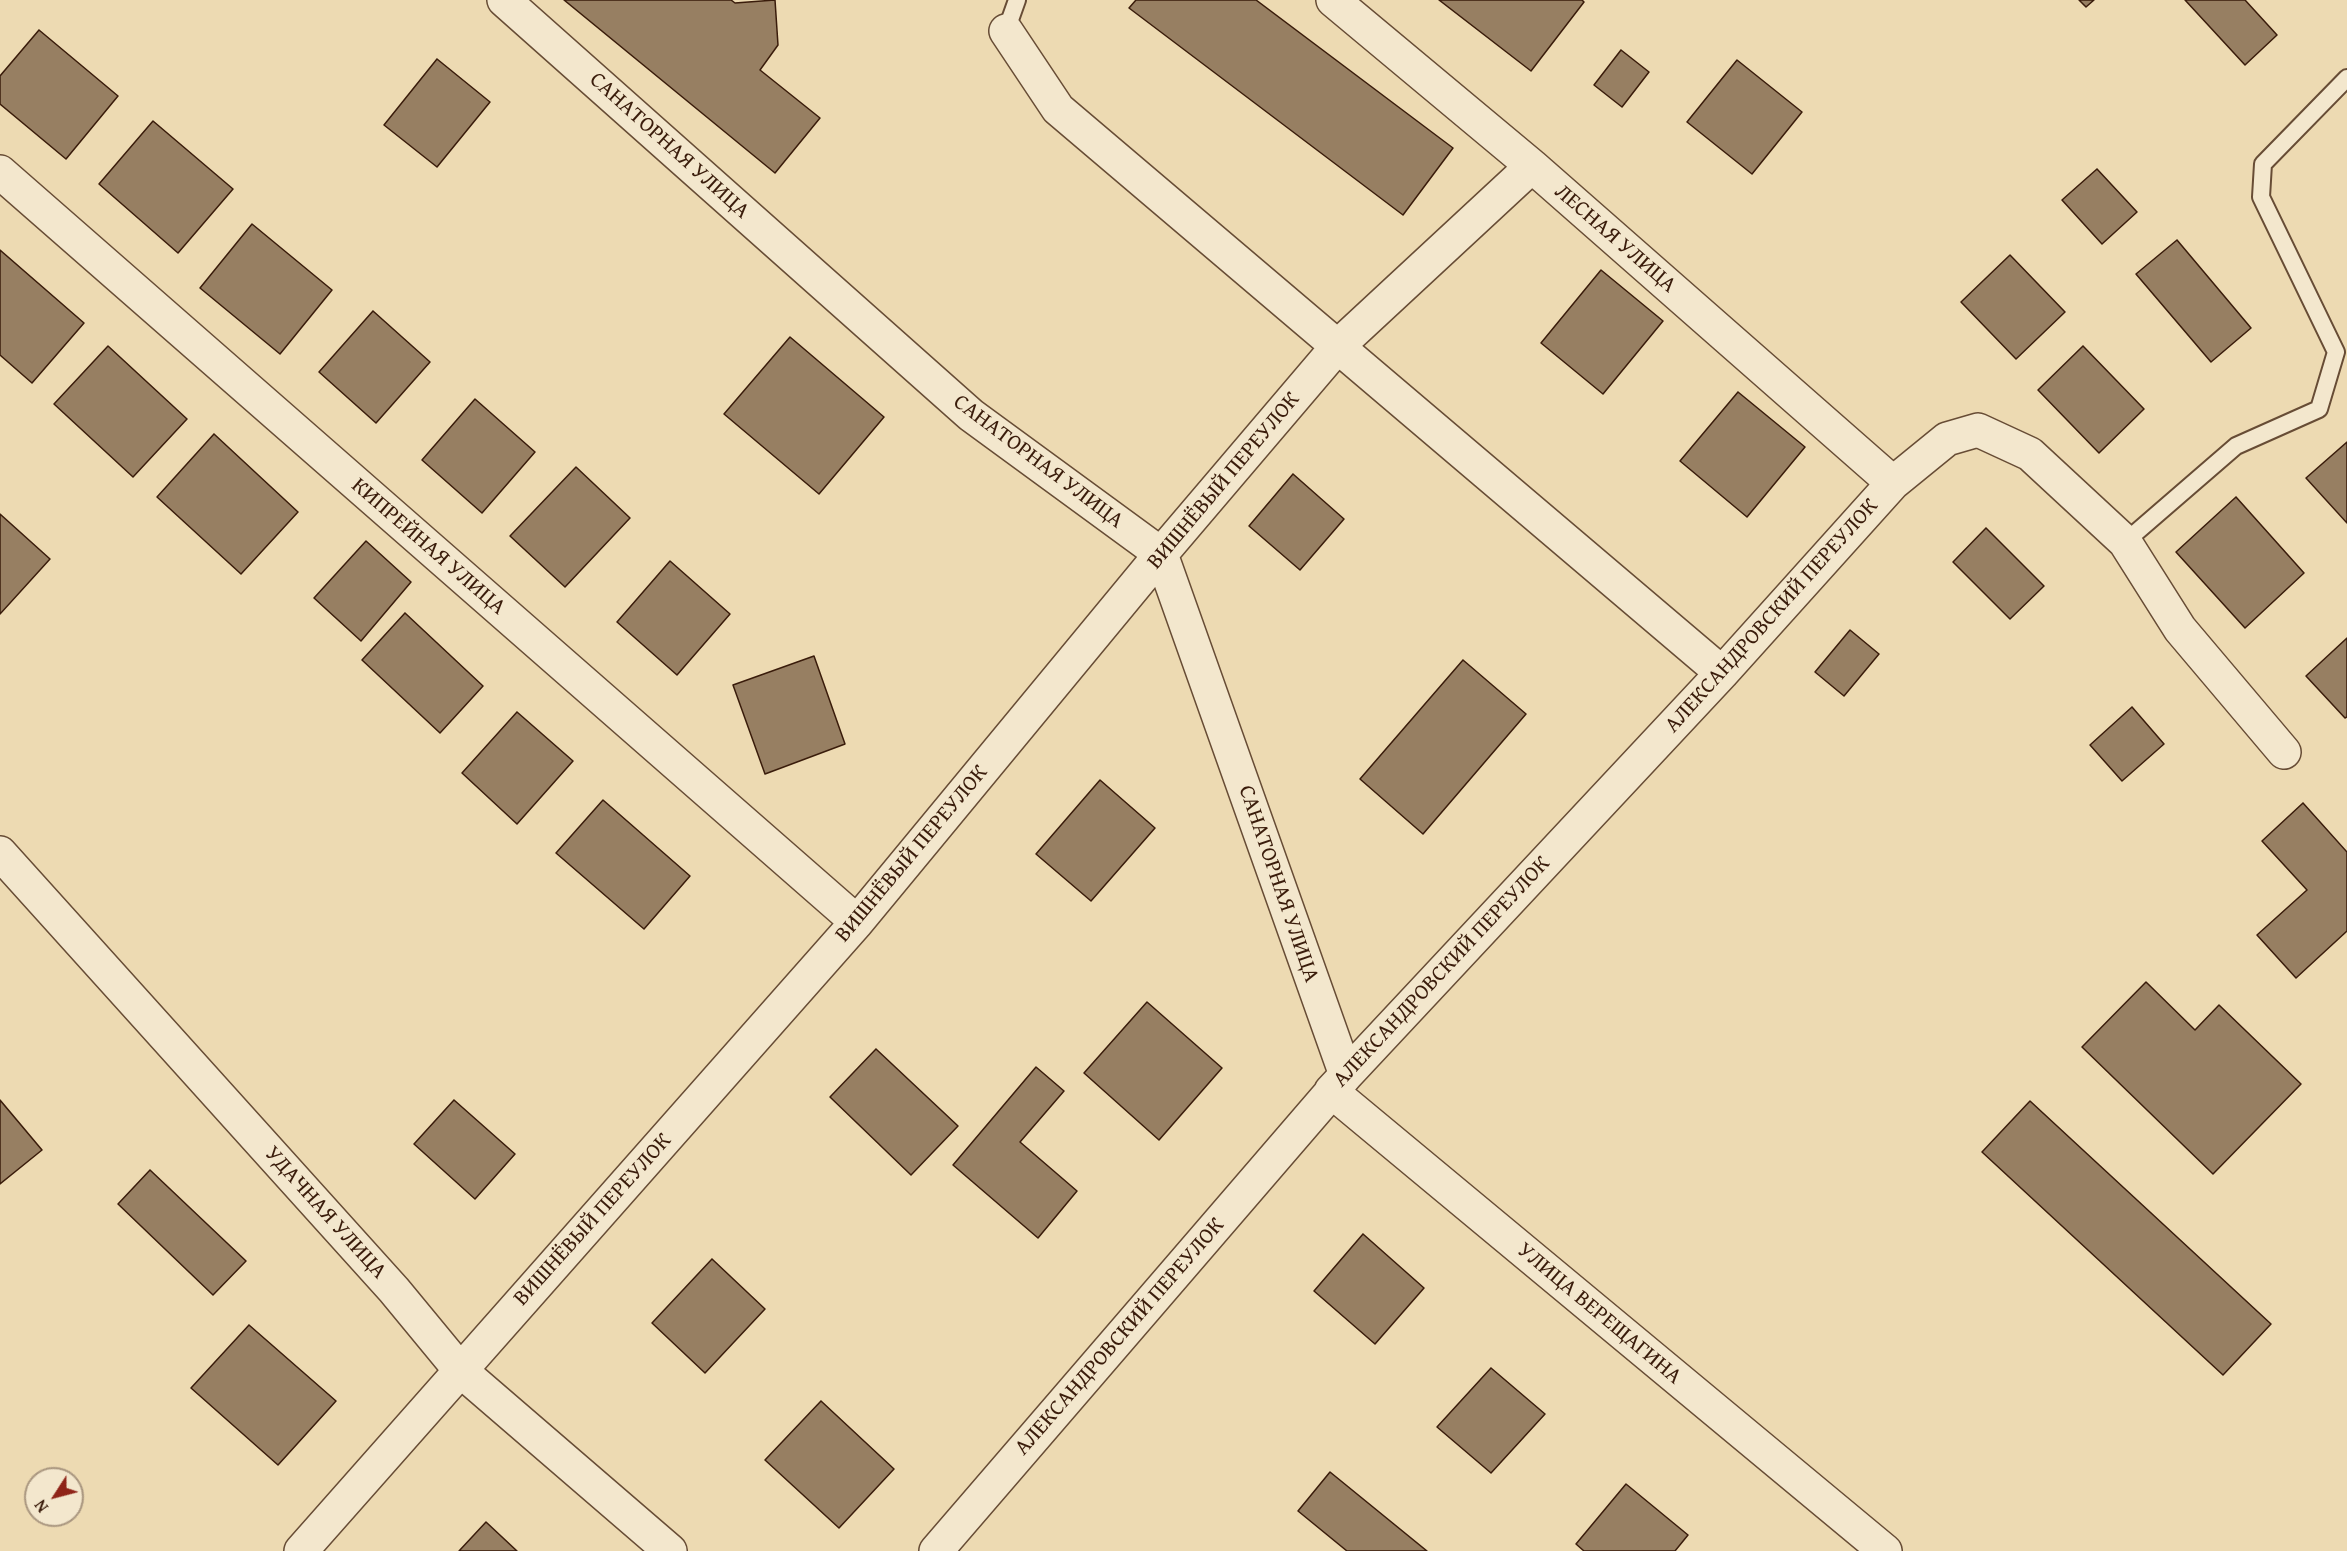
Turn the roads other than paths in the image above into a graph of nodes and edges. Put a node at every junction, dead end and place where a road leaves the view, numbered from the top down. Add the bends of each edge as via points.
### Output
1 (504, 0) edge
2 (1017, 0) edge
3 (1333, 0) edge
4 (1006, 31) joint
5 (2347, 78) edge
6 (1532, 166) junction
7 (0, 172) edge
8 (1338, 346) junction
9 (1893, 483) junction
10 (2125, 542) junction
11 (1161, 554) junction
12 (1722, 673) junction
13 (2284, 752) dead end
14 (0, 853) edge
15 (857, 922) junction
16 (1338, 1083) junction
17 (460, 1370) junction
18 (301, 1551) edge
19 (670, 1551) edge
20 (936, 1551) edge
21 (1885, 1551) edge

1 - 11 street, САНАТОРНАЯ УЛИЦА via 971,415
2 - 4 lane
3 - 6 street, ЛЕСНАЯ УЛИЦА
4 - 8 street via 1058,109
5 - 10 lane via 2263,164 2261,196 2336,352 2319,409 2236,446
6 - 8 street, ВИШНЁВЫЙ ПЕРЕУЛОК
6 - 9 street, ЛЕСНАЯ УЛИЦА
7 - 15 street, КИПРЕЙНАЯ УЛИЦА
8 - 11 street, ВИШНЁВЫЙ ПЕРЕУЛОК
8 - 12 street
9 - 10 street, АЛЕКСАНДРОВСКИЙ ПЕРЕУЛОК via 1947,439 1978,429 2030,454
9 - 12 street, АЛЕКСАНДРОВСКИЙ ПЕРЕУЛОК
10 - 13 street via 2180,629
11 - 15 street, ВИШНЁВЫЙ ПЕРЕУЛОК
11 - 16 street, САНАТОРНАЯ УЛИЦА
12 - 16 street, АЛЕКСАНДРОВСКИЙ ПЕРЕУЛОК
14 - 17 street, УДАЧНАЯ УЛИЦА via 394,1290
15 - 17 street, ВИШНЁВЫЙ ПЕРЕУЛОК
16 - 20 street, АЛЕКСАНДРОВСКИЙ ПЕРЕУЛОК
16 - 21 street, УЛИЦА ВЕРЕЩАГИНА
17 - 18 street, ВИШНЁВЫЙ ПЕРЕУЛОК
17 - 19 street, УДАЧНАЯ УЛИЦА

